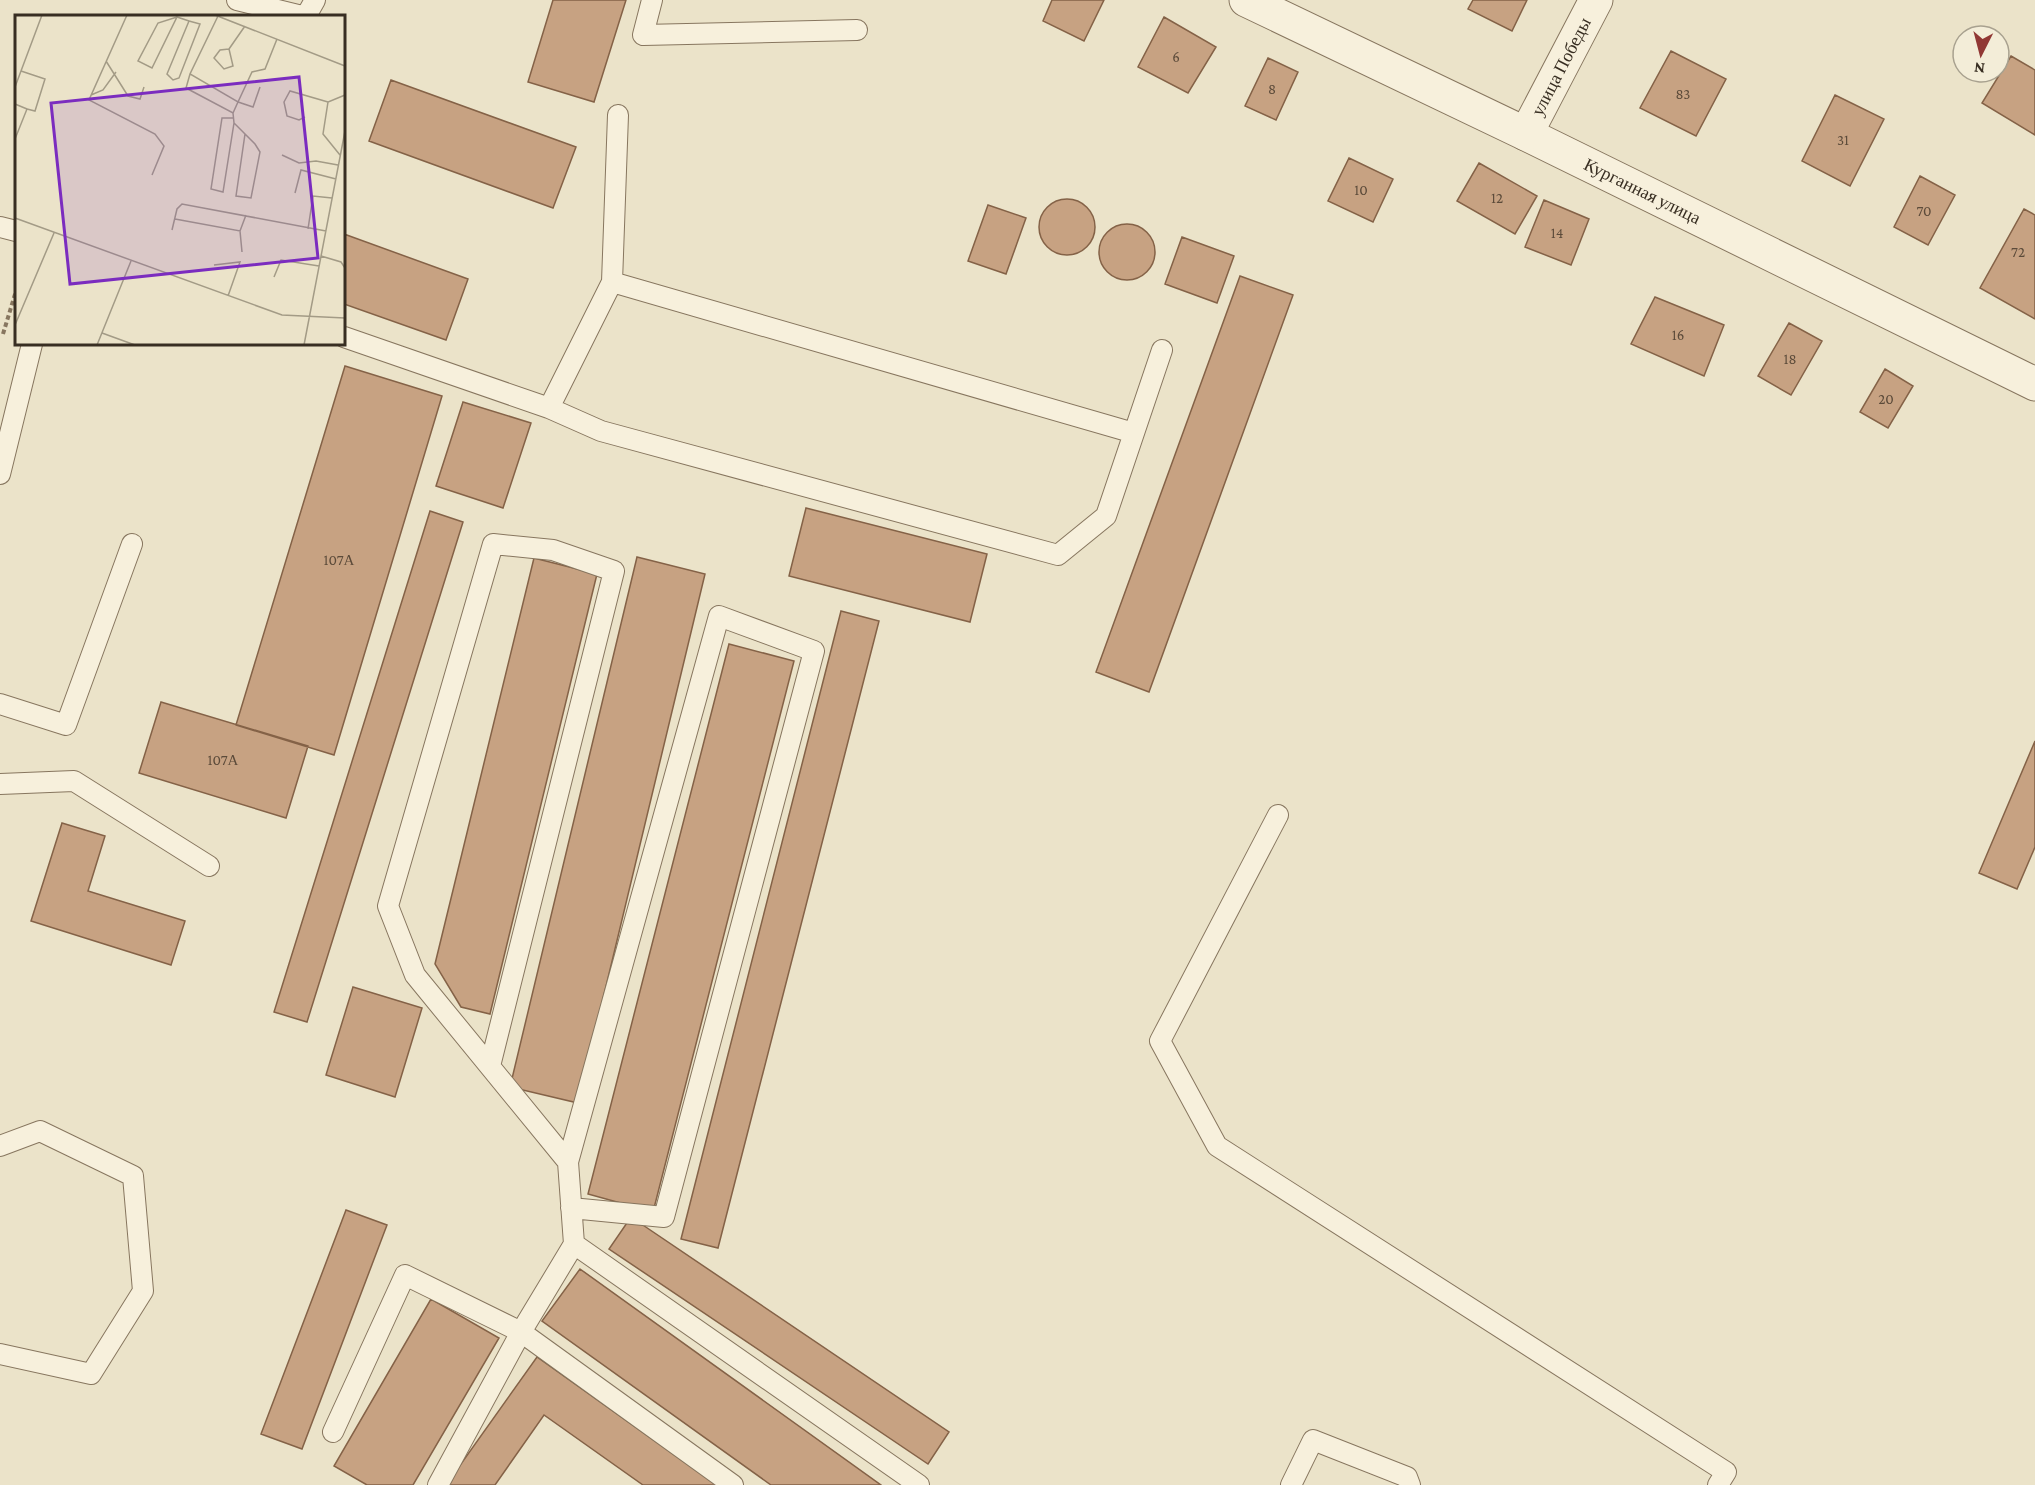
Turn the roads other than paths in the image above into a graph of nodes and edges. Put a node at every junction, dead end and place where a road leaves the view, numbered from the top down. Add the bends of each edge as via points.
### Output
1 (237, 0) edge
2 (315, 0) edge
3 (652, 0) edge
4 (1246, 0) edge
5 (1596, 0) edge
6 (300, 15) edge
7 (305, 15) edge
8 (857, 30) dead end
9 (618, 115) dead end
10 (1526, 134) junction
11 (0, 227) edge
12 (15, 231) edge
13 (612, 282) junction
14 (345, 337) edge
15 (32, 345) edge
16 (1162, 350) dead end
17 (2035, 384) edge
18 (549, 408) junction
19 (1134, 433) junction
20 (0, 474) edge
21 (132, 544) dead end
22 (0, 704) edge
23 (0, 784) edge
24 (1278, 815) dead end
25 (209, 866) dead end
26 (490, 1066) junction
27 (0, 1146) edge
28 (568, 1162) junction
29 (571, 1208) junction
30 (573, 1244) junction
31 (521, 1332) junction
32 (0, 1354) edge
33 (333, 1432) dead end
34 (438, 1485) edge
35 (733, 1485) edge
36 (919, 1485) edge
37 (1291, 1485) edge
38 (1410, 1485) edge
39 (1719, 1485) edge

1 - 6 lane
2 - 7 lane
3 - 8 lane via 643,35
4 - 10 street, Курганная улица
5 - 10 street, улица Победы
9 - 13 lane
10 - 17 street, Курганная улица
11 - 12 lane
13 - 18 lane
13 - 19 lane
14 - 18 lane
15 - 20 lane
16 - 19 lane
18 - 19 lane via 601,432 1058,555 1106,516
21 - 22 lane via 66,725
23 - 25 lane via 74,781
24 - 39 lane via 1160,1041 1217,1146 1726,1472
26 - 26 lane via 416,975 388,906 493,544 553,550 614,570
26 - 28 lane
27 - 32 lane via 40,1131 133,1176 143,1292 91,1374
28 - 29 lane
28 - 29 lane via 719,616 814,651 664,1217
29 - 30 lane
30 - 31 lane
30 - 36 lane
31 - 33 lane via 405,1275
31 - 34 lane
31 - 35 lane
37 - 38 lane via 1313,1440 1407,1477

